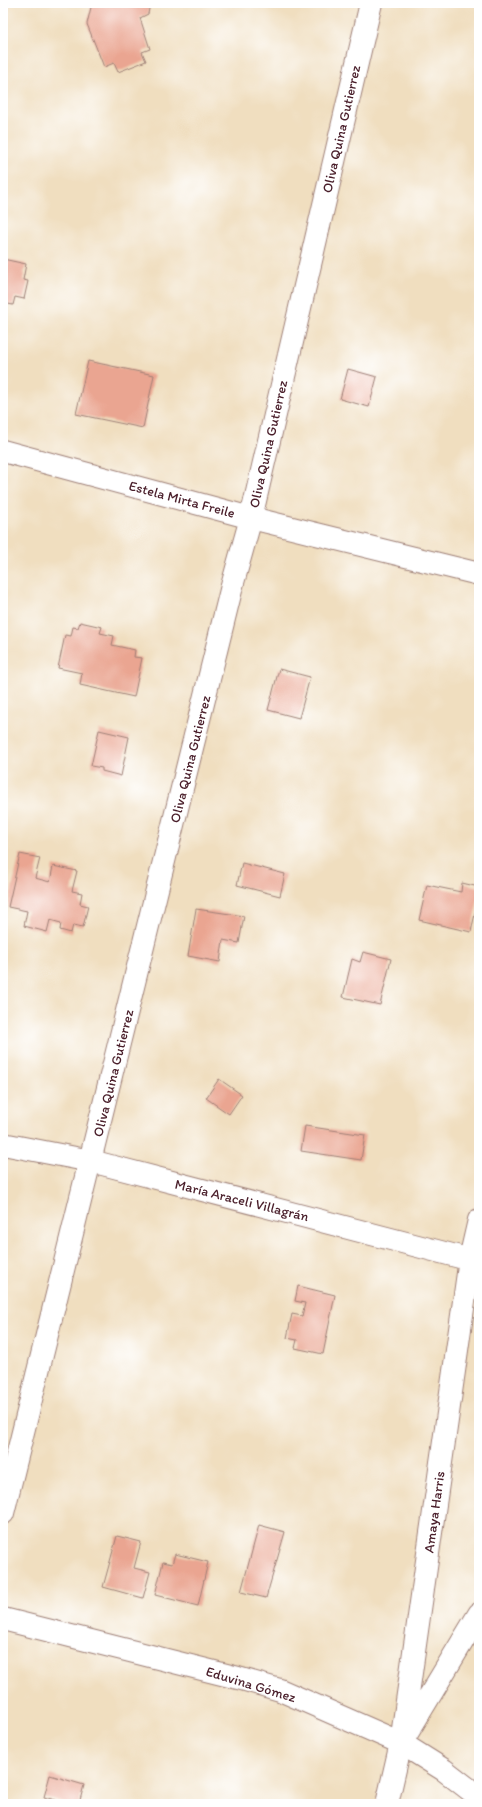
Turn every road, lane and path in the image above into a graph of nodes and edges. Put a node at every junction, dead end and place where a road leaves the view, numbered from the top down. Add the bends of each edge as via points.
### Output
1 (371, 3) edge
2 (3, 451) edge
3 (251, 518) junction
4 (479, 574) edge
5 (3, 1144) edge
6 (91, 1161) junction
7 (479, 1220) edge
8 (474, 1260) edge
9 (3, 1513) edge
10 (479, 1614) edge
11 (3, 1619) edge
12 (401, 1743) junction
13 (479, 1797) edge
14 (387, 1804) edge

1 - 3 street, Oliva Quina Gutierrez
2 - 3 street, Estela Mirta Freile
3 - 4 street, Estela Mirta Freile
3 - 6 street, Oliva Quina Gutierrez via 226,610
5 - 6 street, María Araceli Villagrán
6 - 8 street, María Araceli Villagrán
6 - 9 street, Oliva Quina Gutierrez
7 - 8 street, Amaya Harris
8 - 12 street, Amaya Harris
10 - 12 street
11 - 12 street, Eduvina Gómez via 280,1690
12 - 13 street, Eduvina Gómez via 444,1770
12 - 14 street, Amaya Harris

